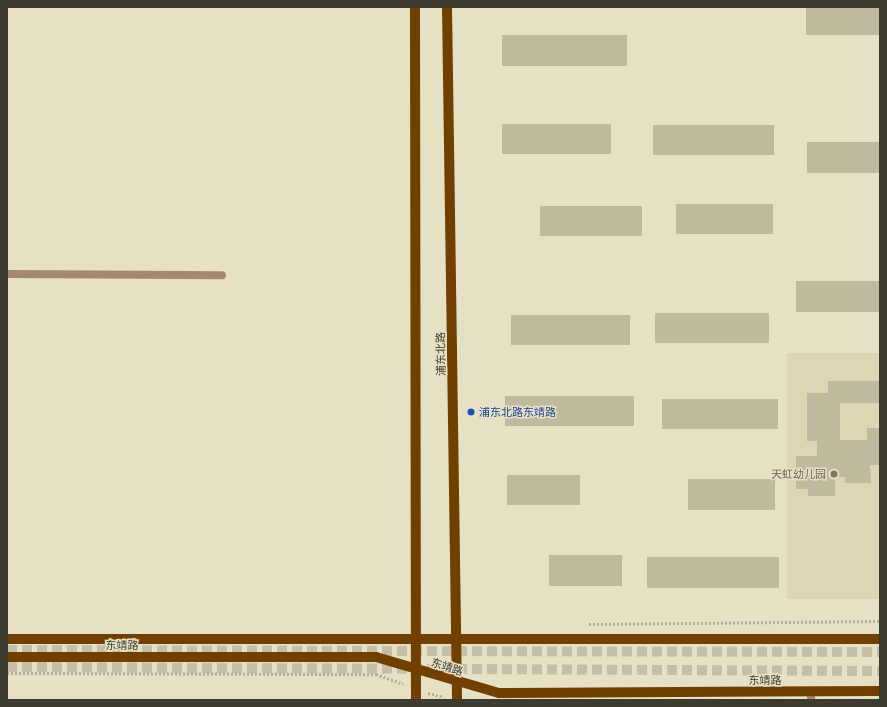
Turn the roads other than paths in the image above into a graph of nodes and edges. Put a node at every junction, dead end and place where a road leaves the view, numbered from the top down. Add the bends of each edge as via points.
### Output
1 (415, 7) edge
2 (447, 7) edge
3 (7, 274) edge
4 (222, 275) dead end
5 (458, 638) junction
6 (7, 639) edge
7 (880, 639) edge
8 (416, 640) junction
9 (7, 657) edge
10 (415, 669) junction
11 (458, 684) junction
12 (880, 692) edge
13 (811, 696) edge
14 (416, 700) edge
15 (457, 700) edge

1 - 8 main road
2 - 5 main road, 浦东北路
3 - 4 lane
5 - 7 main road, 东靖路
5 - 8 main road, 东靖路
5 - 11 main road, 浦东北路
6 - 8 main road, 东靖路
8 - 10 main road
9 - 10 main road, 东靖路 via 376,657
10 - 11 main road, 东靖路
10 - 14 main road
11 - 13 main road, 东靖路 via 499,693
11 - 15 main road, 浦东北路
12 - 13 main road, 东靖路

